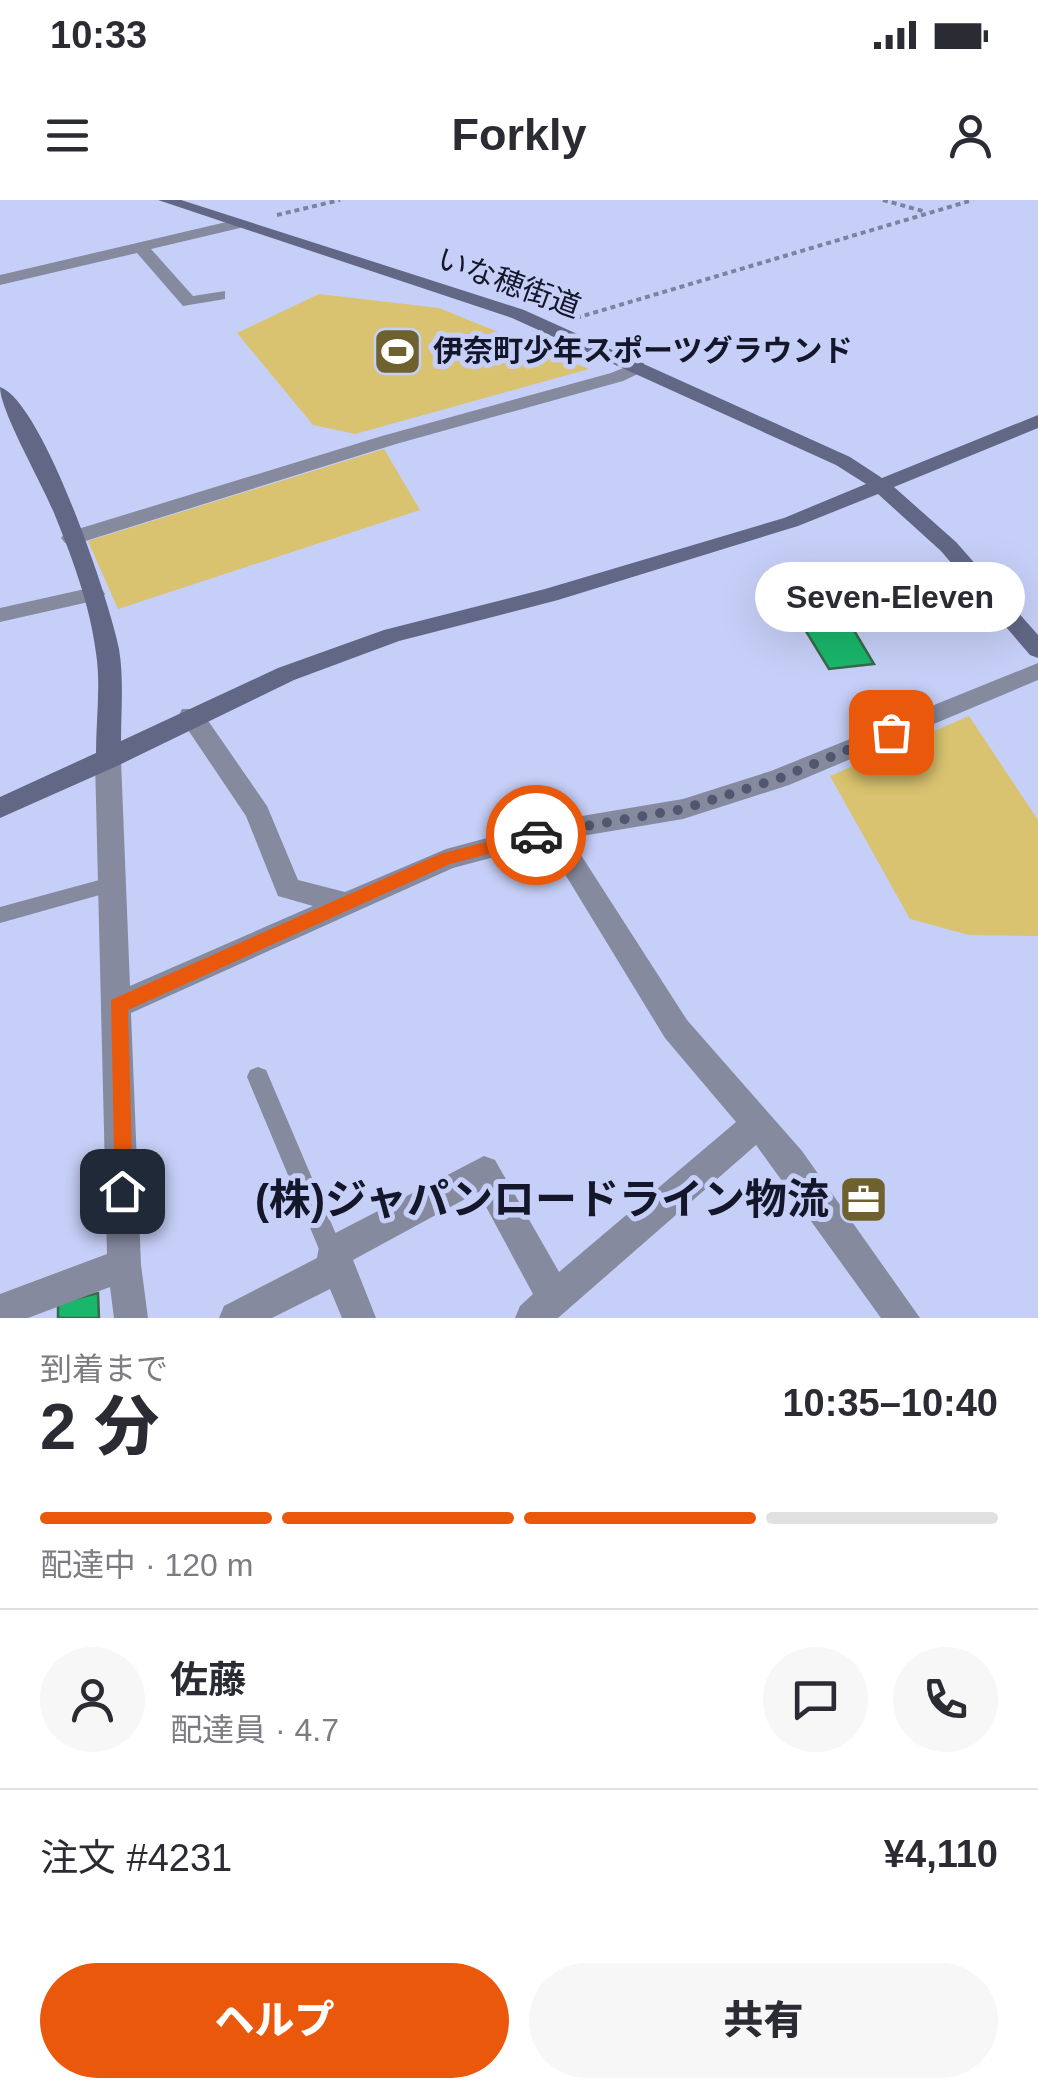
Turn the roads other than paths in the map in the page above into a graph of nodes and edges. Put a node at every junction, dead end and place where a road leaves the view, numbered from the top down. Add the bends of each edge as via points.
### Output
1 (166, 200) edge
2 (236, 225) junction
3 (140, 247) junction
4 (0, 280) edge
5 (218, 295) dead end
6 (638, 367) junction
7 (0, 393) edge
8 (1038, 420) edge
9 (882, 483) junction
10 (72, 538) junction
11 (94, 594) junction
12 (0, 615) edge
13 (1038, 650) edge
14 (1038, 671) edge
15 (190, 716) junction
16 (108, 760) junction
17 (0, 808) edge
18 (552, 831) junction
19 (114, 884) junction
20 (345, 902) junction
21 (0, 915) edge
22 (118, 1006) junction
23 (258, 1077) dead end
24 (758, 1123) junction
25 (335, 1260) junction
26 (124, 1265) junction
27 (544, 1310) edge
28 (0, 1311) edge
29 (130, 1318) edge
30 (236, 1318) edge
31 (359, 1318) edge
32 (902, 1318) edge

1 - 2 street, いな穂街道
2 - 3 street
2 - 6 street, いな穂街道 via 456,293
3 - 4 street
3 - 5 street via 190,302
6 - 9 street, いな穂街道
6 - 10 street
7 - 10 street via 37,454
8 - 9 street
9 - 13 street, いな穂街道 via 923,518
9 - 15 street via 716,546 392,636
10 - 11 street
11 - 12 street
11 - 16 street via 108,653
14 - 18 street via 780,778 683,809
15 - 16 street
15 - 20 street via 258,813 288,888
16 - 17 street
16 - 19 street
18 - 20 street via 446,859
18 - 24 street via 676,1029
19 - 21 lane
19 - 22 street
20 - 22 street
22 - 26 street
23 - 25 lane
24 - 27 street
24 - 32 street
25 - 27 street via 484,1171
25 - 30 street
25 - 31 street
26 - 28 street
26 - 29 street

